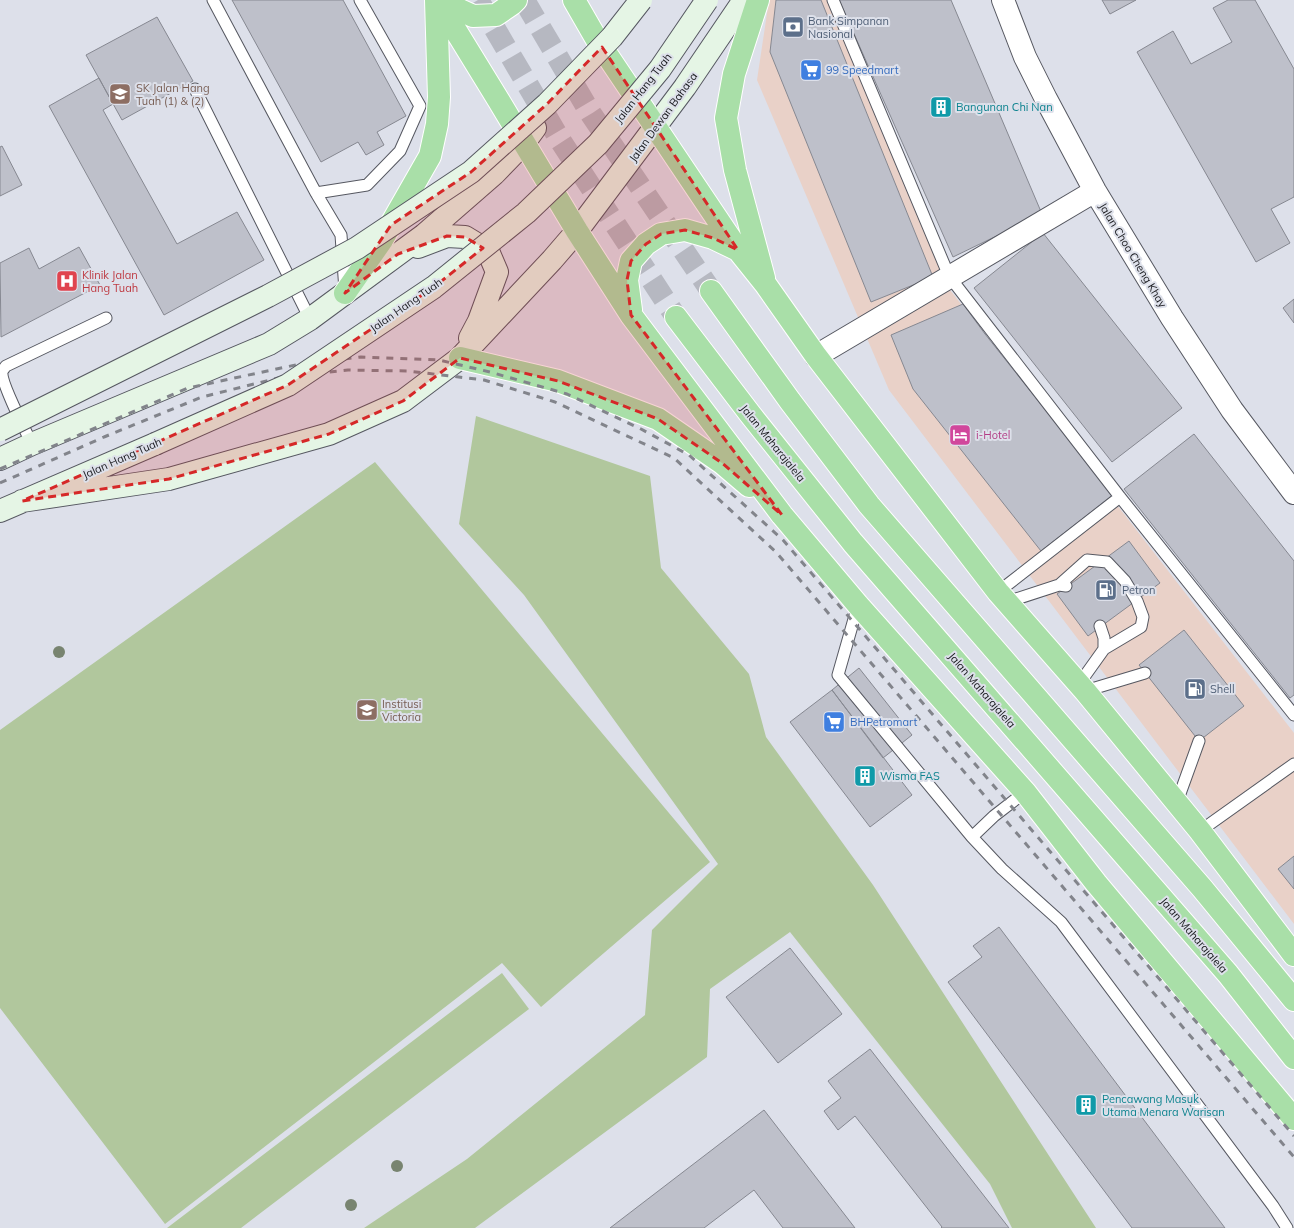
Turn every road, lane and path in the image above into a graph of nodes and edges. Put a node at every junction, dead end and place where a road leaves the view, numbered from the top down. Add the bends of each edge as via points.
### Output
1 (213, 0) edge
2 (360, 0) edge
3 (437, 0) edge
4 (516, 0) edge
5 (574, 0) edge
6 (628, 0) edge
7 (641, 0) edge
8 (707, 0) edge
9 (744, 0) edge
10 (758, 0) edge
11 (833, 0) edge
12 (1003, 0) edge
13 (597, 40) junction
14 (195, 89) dead end
15 (656, 127) junction
16 (524, 143) junction
17 (1095, 191) junction
18 (316, 193) junction
19 (577, 231) junction
20 (738, 250) junction
21 (398, 254) junction
22 (949, 276) junction
23 (766, 285) junction
24 (711, 291) tunnel mouth
25 (345, 294) junction
26 (631, 315) junction
27 (676, 317) tunnel mouth
28 (106, 318) dead end
29 (310, 319) junction
30 (816, 356) junction
31 (460, 358) junction
32 (0, 430) edge
33 (32, 444) junction
34 (0, 459) edge
35 (1294, 493) edge
36 (1120, 497) junction
37 (22, 501) junction
38 (0, 511) edge
39 (782, 514) junction
40 (1002, 597) junction
41 (858, 605) junction
42 (1100, 626) dead end
43 (1104, 649) junction
44 (1145, 673) dead end
45 (1082, 687) junction
46 (1294, 715) edge
47 (1199, 741) dead end
48 (1294, 764) edge
49 (1025, 792) junction
50 (1177, 802) junction
51 (1200, 831) junction
52 (972, 837) junction
53 (1294, 955) edge
54 (1294, 1000) edge
55 (1294, 1058) edge
56 (1294, 1119) edge
57 (1287, 1228) edge

1 - 18 lane
2 - 18 lane via 420,106 400,152 367,185
3 - 4 highway via 473,16 496,15
3 - 16 highway
3 - 25 highway via 439,97 437,124 430,156 382,240
5 - 13 highway
6 - 13 main road
7 - 32 main road, bridge via 612,37 547,104 471,172 350,252 268,296
8 - 37 main road, Jalan Hang Tuah, bridge via 660,69 598,144 526,213 434,287 288,385
9 - 15 main road, Jalan Dewan Bahasa
10 - 23 highway via 734,74 726,118 735,170
11 - 22 lane
12 - 17 street, Jalan Choo Cheng Khay via 1025,57
13 - 15 highway
13 - 16 main road
14 - 29 lane
15 - 19 main road, Jalan Dewan Bahasa
15 - 20 highway
16 - 19 highway
16 - 21 main road via 494,174 424,235
17 - 22 street
17 - 35 street, Jalan Choo Cheng Khay via 1172,318 1232,410
18 - 25 lane via 341,235
19 - 26 highway
19 - 31 main road, Jalan Hang Tuah
20 - 23 highway
20 - 26 highway via 713,238 685,230 661,234 646,244 631,261 627,280
21 - 25 main road
21 - 31 main road via 447,236 465,237 488,251 496,272 479,321
22 - 30 street
22 - 36 lane
23 - 30 highway
24 - 54 highway via 869,505 1202,888
25 - 29 main road
26 - 39 highway
27 - 55 highway, Jalan Maharajalela via 853,543 1228,974
28 - 33 lane via 2,370 8,394
29 - 33 main road via 269,344
30 - 40 highway
31 - 37 main road, Jalan Hang Tuah via 403,401 329,434 169,479
31 - 39 highway via 558,381 658,419 722,463
33 - 34 main road
36 - 40 lane
36 - 46 lane
37 - 38 main road, Jalan Hang Tuah
39 - 41 highway
40 - 43 lane via 1064,586 1087,560 1107,562 1125,581 1143,617 1141,627
40 - 45 highway
41 - 49 highway
41 - 52 lane via 838,675
42 - 43 lane
43 - 45 lane
44 - 45 lane
45 - 50 highway
47 - 50 lane
48 - 51 lane
49 - 52 lane
49 - 56 highway via 1096,883
50 - 51 highway
51 - 53 highway
52 - 57 lane via 1002,869 1061,922

